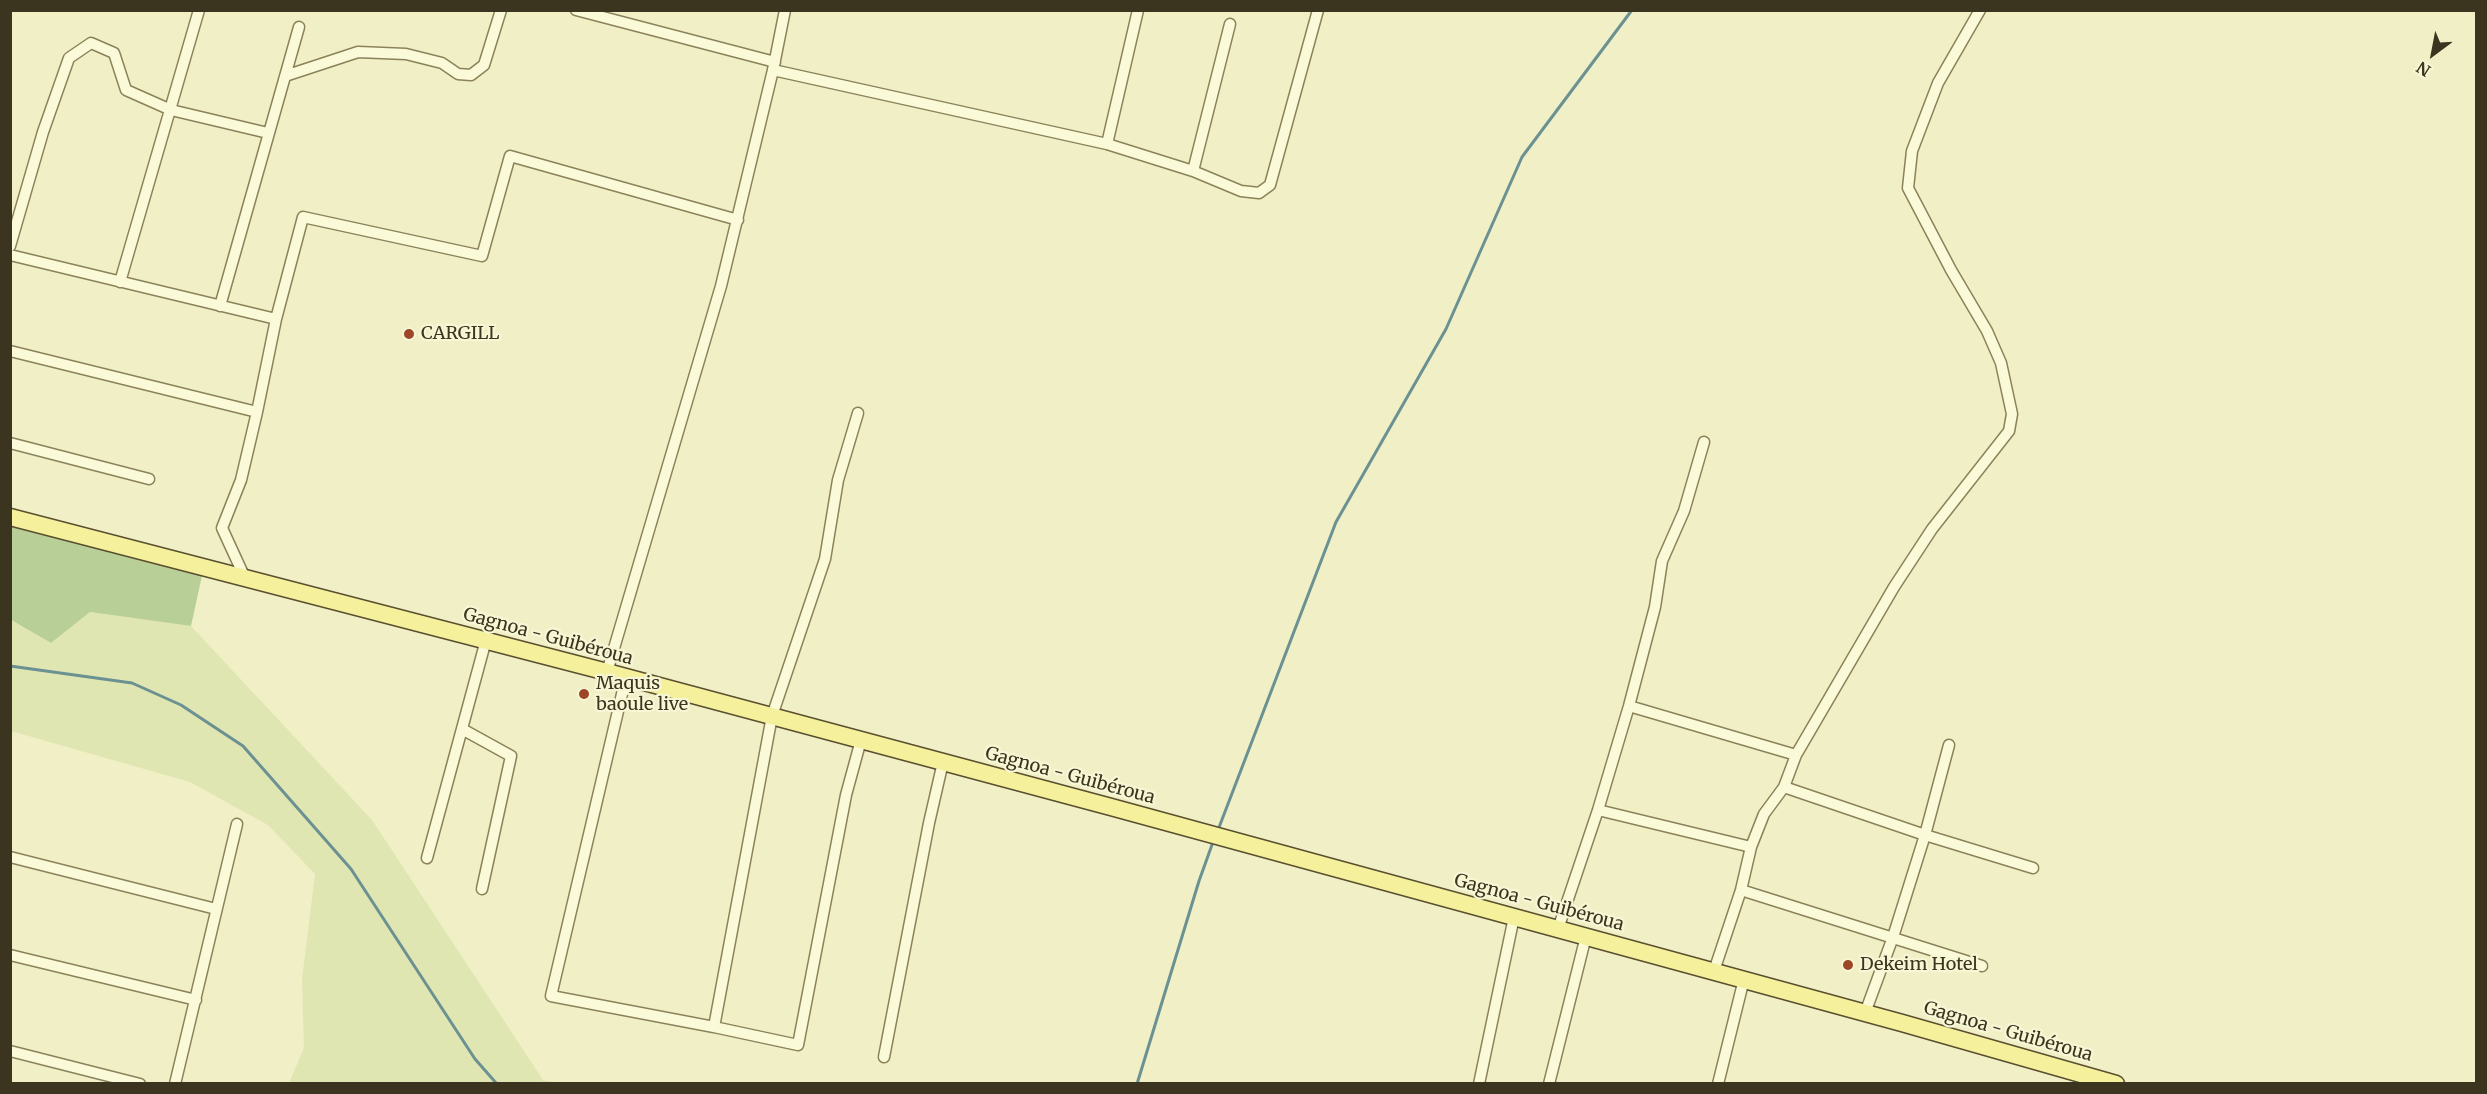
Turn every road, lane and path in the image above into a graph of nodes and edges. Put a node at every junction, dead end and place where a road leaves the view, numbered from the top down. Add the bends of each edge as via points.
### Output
1 (199, 10) edge
2 (501, 10) edge
3 (576, 10) edge
4 (785, 10) edge
5 (1138, 10) edge
6 (1318, 10) edge
7 (1980, 10) edge
8 (1230, 24) dead end
9 (298, 27) dead end
10 (774, 66) junction
11 (285, 76) junction
12 (171, 111) junction
13 (268, 133) junction
14 (1107, 144) junction
15 (1193, 171) junction
16 (738, 220) junction
17 (10, 246) edge
18 (10, 255) edge
19 (120, 282) junction
20 (220, 306) junction
21 (276, 320) junction
22 (10, 351) edge
23 (257, 412) junction
24 (858, 412) dead end
25 (1704, 442) dead end
26 (10, 443) edge
27 (149, 479) dead end
28 (10, 517) edge
29 (245, 578) junction
30 (486, 640) junction
31 (607, 672) junction
32 (626, 677) junction
33 (1629, 706) junction
34 (772, 716) junction
35 (462, 729) junction
36 (861, 740) junction
37 (1949, 745) dead end
38 (1797, 755) junction
39 (944, 762) junction
40 (1784, 787) junction
41 (1598, 810) junction
42 (237, 824) dead end
43 (1925, 835) junction
44 (1751, 847) junction
45 (10, 857) edge
46 (427, 858) dead end
47 (2033, 868) dead end
48 (482, 889) dead end
49 (1741, 890) junction
50 (216, 909) junction
51 (1514, 917) junction
52 (1558, 929) junction
53 (1586, 936) junction
54 (1893, 937) junction
55 (10, 955) edge
56 (1982, 966) dead end
57 (1714, 971) junction
58 (1744, 979) junction
59 (196, 1000) junction
60 (1865, 1012) junction
61 (714, 1027) junction
62 (10, 1051) edge
63 (884, 1057) dead end
64 (135, 1083) edge
65 (175, 1083) edge
66 (1479, 1083) edge
67 (1549, 1083) edge
68 (1718, 1083) edge
69 (2116, 1083) edge

1 - 12 street
2 - 11 street via 484,65 471,75 406,54 358,52
3 - 10 street
4 - 10 street
5 - 14 street
6 - 15 street via 1270,185 1259,192 1241,191
7 - 38 street via 1938,83 1912,151 1908,188 2001,363 2012,414 2009,431 1925,539
8 - 15 street
9 - 11 street
10 - 14 street
10 - 16 street
11 - 13 street
12 - 13 street
12 - 17 street via 126,90 114,53 91,44 69,58
12 - 19 street
13 - 20 street
14 - 15 street
16 - 21 street via 510,156 482,256 303,218
16 - 31 street
18 - 19 street
19 - 20 street
20 - 21 street
21 - 23 street
22 - 23 street
23 - 29 street via 241,480 222,528
24 - 34 street via 838,480 825,559
25 - 33 street via 1684,511 1662,561
26 - 27 street
28 - 29 main road, Gagnoa - Guibéroua
29 - 30 main road, Gagnoa - Guibéroua
30 - 31 main road, Gagnoa - Guibéroua
30 - 35 street
31 - 32 main road, Gagnoa - Guibéroua
32 - 34 main road, Gagnoa - Guibéroua
32 - 61 street via 551,996
33 - 38 street
33 - 41 street
34 - 36 main road, Gagnoa - Guibéroua
34 - 61 street
35 - 46 street
35 - 48 street via 511,756
36 - 39 main road, Gagnoa - Guibéroua
36 - 61 street via 846,795 798,1045
37 - 43 street
38 - 40 street
39 - 51 main road, Gagnoa - Guibéroua
39 - 63 street
40 - 43 street
40 - 44 street via 1764,814
41 - 44 street
41 - 52 street
42 - 50 street
43 - 47 street
43 - 54 street
44 - 49 street
45 - 50 street
49 - 54 street
49 - 57 street
50 - 59 street
51 - 52 main road, Gagnoa - Guibéroua
51 - 66 street
52 - 53 main road, Gagnoa - Guibéroua
53 - 57 main road, Gagnoa - Guibéroua
53 - 67 street
54 - 56 street
54 - 60 street
55 - 59 street
57 - 58 main road, Gagnoa - Guibéroua
58 - 60 main road, Gagnoa - Guibéroua
58 - 68 street
59 - 65 street
60 - 69 main road, Gagnoa - Guibéroua
62 - 64 street

